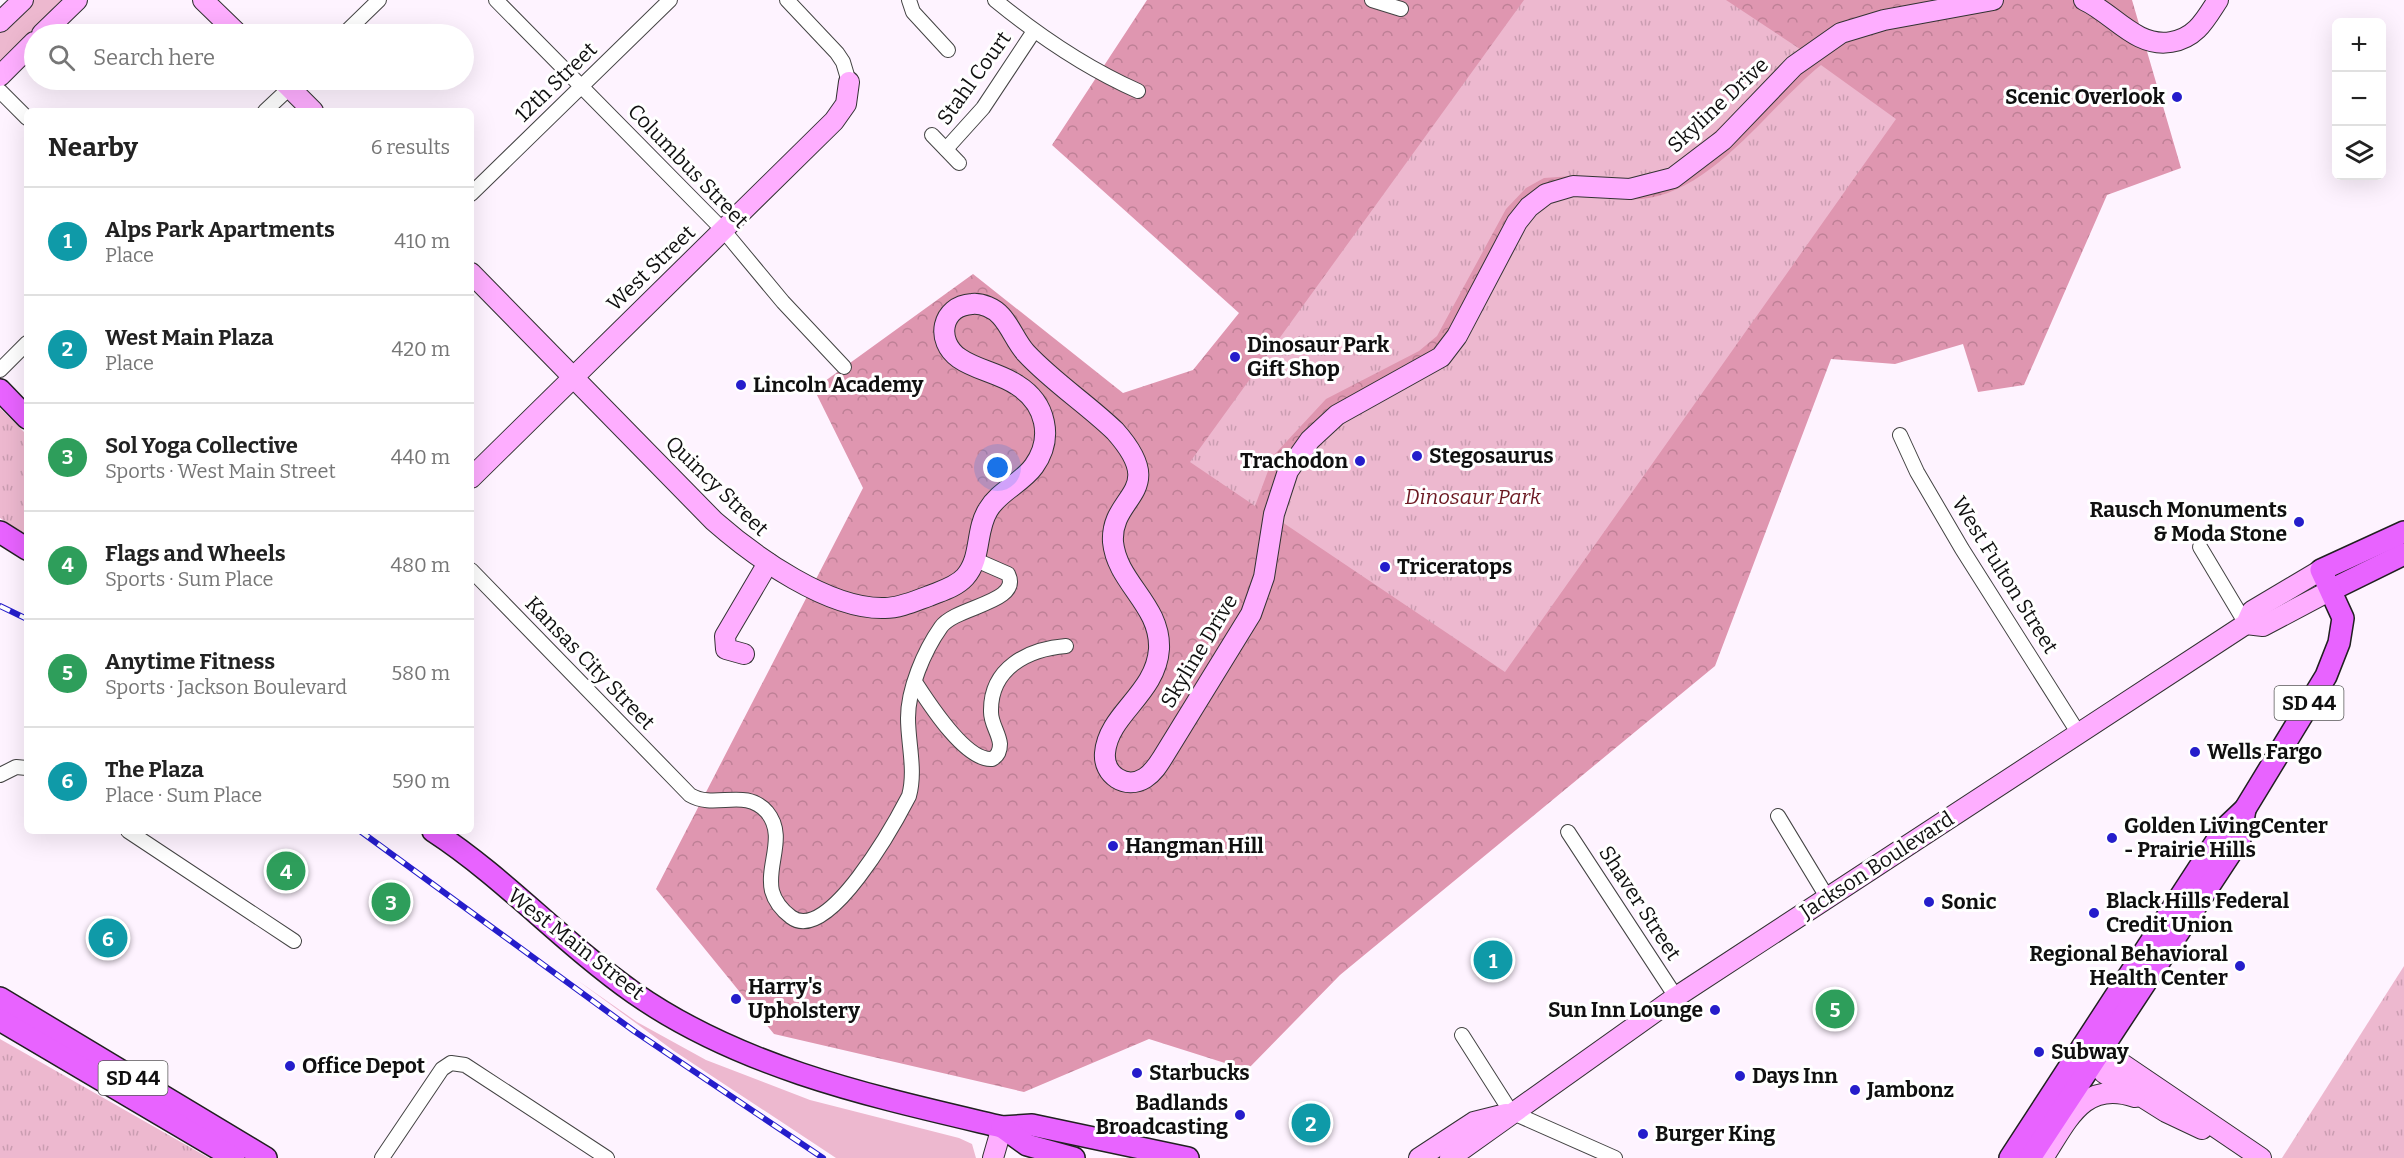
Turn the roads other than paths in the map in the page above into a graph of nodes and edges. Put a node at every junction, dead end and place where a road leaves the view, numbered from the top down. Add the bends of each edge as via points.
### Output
1 (23, 0) edge
2 (77, 0) edge
3 (204, 0) edge
4 (379, 0) edge
5 (496, 0) edge
6 (670, 0) edge
7 (787, 0) edge
8 (909, 0) edge
9 (994, 0) edge
10 (1372, 0) edge
11 (1994, 0) edge
12 (2084, 0) edge
13 (2218, 0) edge
14 (1401, 9) dead end
15 (0, 22) edge
16 (52, 24) edge
17 (228, 24) edge
18 (354, 24) edge
19 (1034, 31) junction
20 (948, 50) dead end
21 (24, 52) edge
22 (0, 76) edge
23 (849, 82) joint
24 (581, 86) junction
25 (283, 90) edge
26 (296, 90) edge
27 (0, 91) edge
28 (1138, 91) dead end
29 (268, 108) edge
30 (311, 108) edge
31 (24, 115) edge
32 (932, 135) dead end
33 (946, 149) junction
34 (959, 163) dead end
35 (474, 191) edge
36 (724, 231) junction
37 (474, 276) edge
38 (24, 347) edge
39 (843, 367) dead end
40 (0, 370) edge
41 (574, 377) junction
42 (0, 390) edge
43 (24, 415) edge
44 (1900, 435) dead end
45 (474, 475) edge
46 (0, 532) edge
47 (2404, 532) edge
48 (24, 547) edge
49 (2200, 547) dead end
50 (2404, 554) edge
51 (976, 560) junction
52 (768, 563) junction
53 (2320, 570) junction
54 (474, 573) edge
55 (2331, 590) junction
56 (2246, 624) junction
57 (1066, 646) dead end
58 (744, 654) dead end
59 (915, 682) junction
60 (2079, 734) junction
61 (24, 768) edge
62 (0, 775) edge
63 (1778, 816) dead end
64 (1568, 832) dead end
65 (133, 834) edge
66 (438, 834) edge
67 (448, 834) edge
68 (461, 849) junction
69 (1827, 897) junction
70 (294, 941) dead end
71 (1676, 997) junction
72 (0, 998) edge
73 (0, 1020) edge
74 (1462, 1035) dead end
75 (2093, 1053) junction
76 (1511, 1112) junction
77 (2166, 1112) junction
78 (1002, 1127) junction
79 (1440, 1153) edge
80 (2255, 1154) edge
81 (234, 1158) edge
82 (266, 1158) edge
83 (382, 1158) edge
84 (607, 1158) edge
85 (993, 1158) edge
86 (1074, 1158) edge
87 (1188, 1158) edge
88 (1419, 1158) edge
89 (1615, 1158) edge
90 (2010, 1158) edge
91 (2030, 1158) edge
92 (2043, 1158) edge

1 - 15 street
2 - 16 street
3 - 17 street
4 - 18 street
5 - 24 street, Columbus Street
6 - 24 street, 12th Street
7 - 23 street via 837,52
8 - 20 street via 913,12
9 - 19 street
10 - 14 street
11 - 51 street, Skyline Drive via 1884,20 1841,33 1794,66 1723,140 1673,178 1630,189 1561,188 1529,207 1505,242 1457,336 1441,357 1337,415 1310,440 1288,471 1274,514 1264,577 1251,614 1163,757 1145,778 1128,783 1118,780 1105,756 1110,736 1153,675 1159,651 1151,612 1123,571 1113,539 1114,529 1137,485 1137,464 1115,431 1028,355 1000,315 977,303 964,304 949,315 944,341 968,364 1025,391 1036,403 1047,430 1046,443 1032,469 989,508
12 - 13 street via 2137,36 2156,44 2189,37
19 - 28 street via 1100,74
19 - 33 street, Stahl Court via 983,108
21 - 22 street
23 - 36 street, West Street via 846,104 834,121
24 - 35 street, 12th Street
24 - 36 street, Columbus Street
25 - 29 street
26 - 30 street
27 - 31 street
32 - 33 street
33 - 34 street
36 - 39 street, Columbus Street
36 - 41 street, West Street
37 - 41 street, Quincy Street
38 - 40 street
41 - 45 street, West Street
41 - 52 street, Quincy Street via 714,521
42 - 43 main road
44 - 60 street, West Fulton Street via 1962,549
46 - 48 main road
47 - 53 main road, Jackson Boulevard
49 - 56 street
50 - 55 main road, Jackson Boulevard
51 - 52 street, Quincy Street via 967,576 954,585 886,608 831,596
51 - 59 street, Kansas City Street via 1008,574 1010,588 994,600 948,619 936,635
52 - 58 street via 725,636 726,649
53 - 55 main road, SD 44
53 - 56 street, Jackson Boulevard via 2252,611
54 - 59 street, Kansas City Street via 698,800 743,799 761,806 776,832 772,878 775,899 797,921 815,920 850,890 909,796 912,770 908,717
55 - 56 street, Jackson Boulevard via 2263,626
55 - 75 main road, SD 44 via 2343,618 2339,643 2326,676 2245,809 2225,828
56 - 60 street, Jackson Boulevard
57 - 59 street via 1031,652 1005,672 991,705 992,724 1000,741 992,759 978,754 943,725
60 - 69 street, Jackson Boulevard
61 - 62 street via 16,767
63 - 69 street
64 - 71 street, Shaver Street
65 - 70 street
66 - 68 main road, West Main Street
67 - 68 main road
68 - 78 main road, West Main Street via 600,968 636,995 692,1027 747,1054 820,1081
69 - 71 street, Jackson Boulevard
71 - 76 street, Jackson Boulevard
72 - 82 main road, SD 44
73 - 81 main road, SD 44
74 - 76 street
75 - 77 street via 2104,1073
75 - 80 street
75 - 90 main road, SD 44
75 - 91 main road, SD 44
76 - 79 street, Jackson Boulevard via 1474,1122
76 - 89 street
77 - 80 street
77 - 92 street via 2124,1093 2098,1094 2075,1109
78 - 85 street
78 - 86 main road, West Main Street via 1027,1144
78 - 87 main road, West Main Street via 1032,1125
79 - 88 street, Jackson Boulevard
83 - 84 street via 442,1069 451,1064 465,1065

